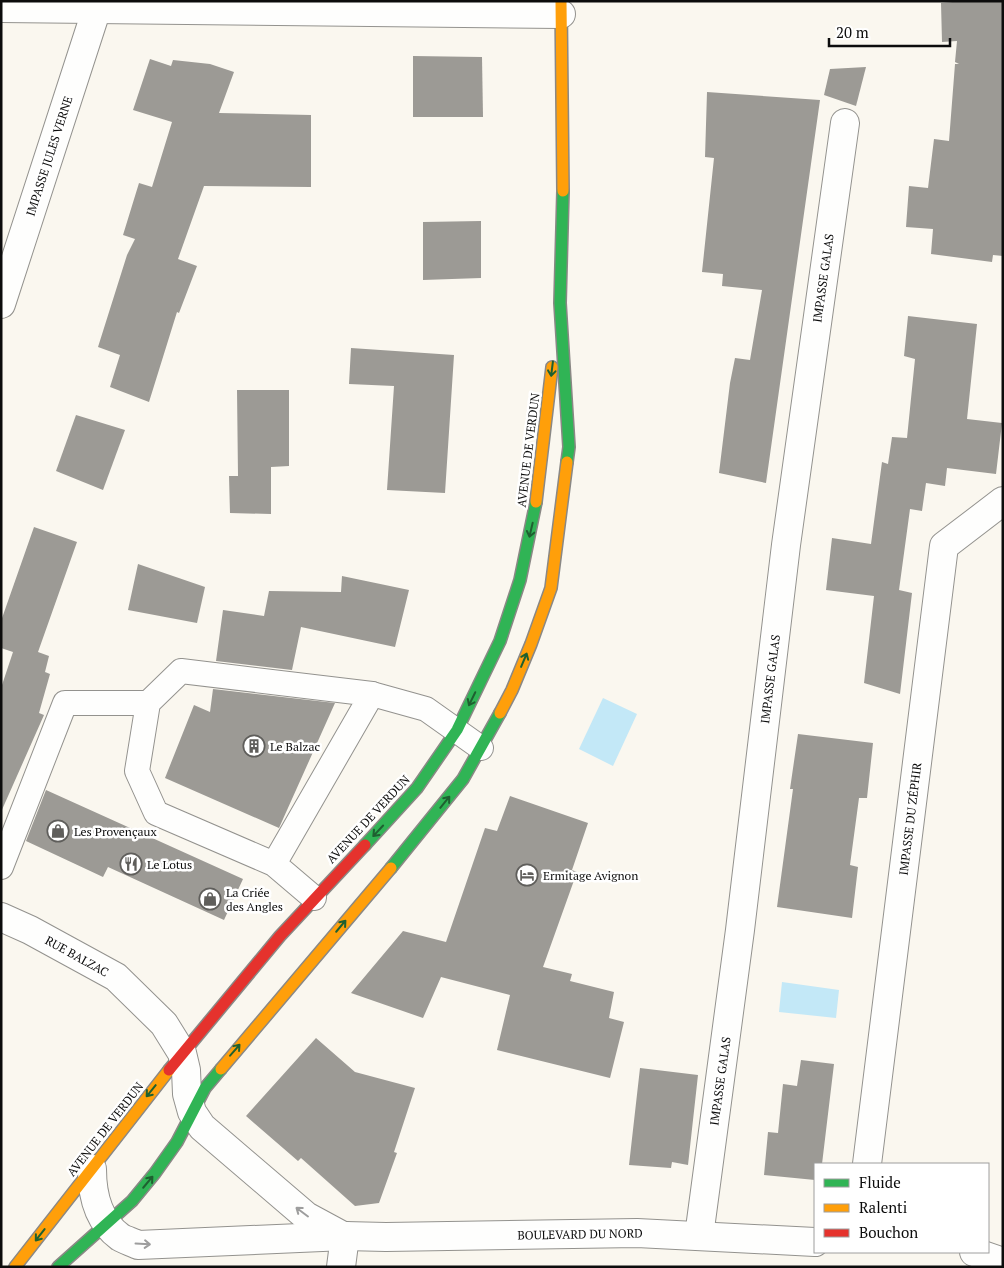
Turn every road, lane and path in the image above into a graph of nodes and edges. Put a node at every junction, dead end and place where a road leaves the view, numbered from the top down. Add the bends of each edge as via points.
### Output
1 (97, 5) edge
2 (1, 8) edge
3 (561, 8) edge
4 (845, 123) dead end
5 (560, 303) junction
6 (1, 304) edge
7 (1003, 501) edge
8 (372, 694) junction
9 (148, 703) junction
10 (457, 730) junction
11 (481, 748) junction
12 (274, 864) junction
13 (1, 867) edge
14 (314, 898) junction
15 (1, 917) edge
16 (182, 1053) junction
17 (192, 1112) junction
18 (867, 1163) edge
19 (92, 1169) junction
20 (107, 1224) junction
21 (344, 1236) junction
22 (699, 1236) junction
23 (1003, 1241) edge
24 (814, 1242) edge
25 (989, 1245) edge
26 (977, 1253) edge
27 (1003, 1262) edge
28 (15, 1267) edge
29 (58, 1267) edge
30 (341, 1267) edge

1 - 2 street
1 - 3 street
1 - 6 street, IMPASSE JULES VERNE
3 - 5 main road, AVENUE DE VERDUN via 563,170
4 - 22 street, IMPASSE GALAS via 786,544 742,920
5 -> 10 main road, AVENUE DE VERDUN via 534,516 520,580 500,641
11 -> 5 main road, AVENUE DE VERDUN via 512,690 550,588 569,447
7 - 18 street, IMPASSE DU ZÉPHIR via 944,546
8 - 9 lane via 181,671
8 - 10 lane via 426,709
8 - 12 lane
9 - 12 lane via 137,771 156,812
9 - 13 lane via 64,703
10 - 11 lane
10 -> 14 main road, AVENUE DE VERDUN via 417,788
17 -> 11 main road, AVENUE DE VERDUN via 214,1076 424,829 463,779
12 - 14 lane
14 - 16 main road, AVENUE DE VERDUN
15 - 16 street, RUE BALZAC via 116,977 164,1024
16 - 17 street, BOULEVARD DU NORD
16 -> 19 main road, AVENUE DE VERDUN
20 -> 17 main road, AVENUE DE VERDUN via 155,1173
21 -> 17 street, BOULEVARD DU NORD via 306,1216 202,1127
19 - 20 street, BOULEVARD DU NORD via 96,1204
19 -> 28 main road, AVENUE DE VERDUN
20 -> 21 street, BOULEVARD DU NORD via 120,1237 138,1245
20 - 29 main road, AVENUE DE VERDUN
21 - 22 street, BOULEVARD DU NORD via 637,1233
21 - 30 street
22 - 24 street, BOULEVARD DU NORD
23 - 25 street
26 - 27 street

